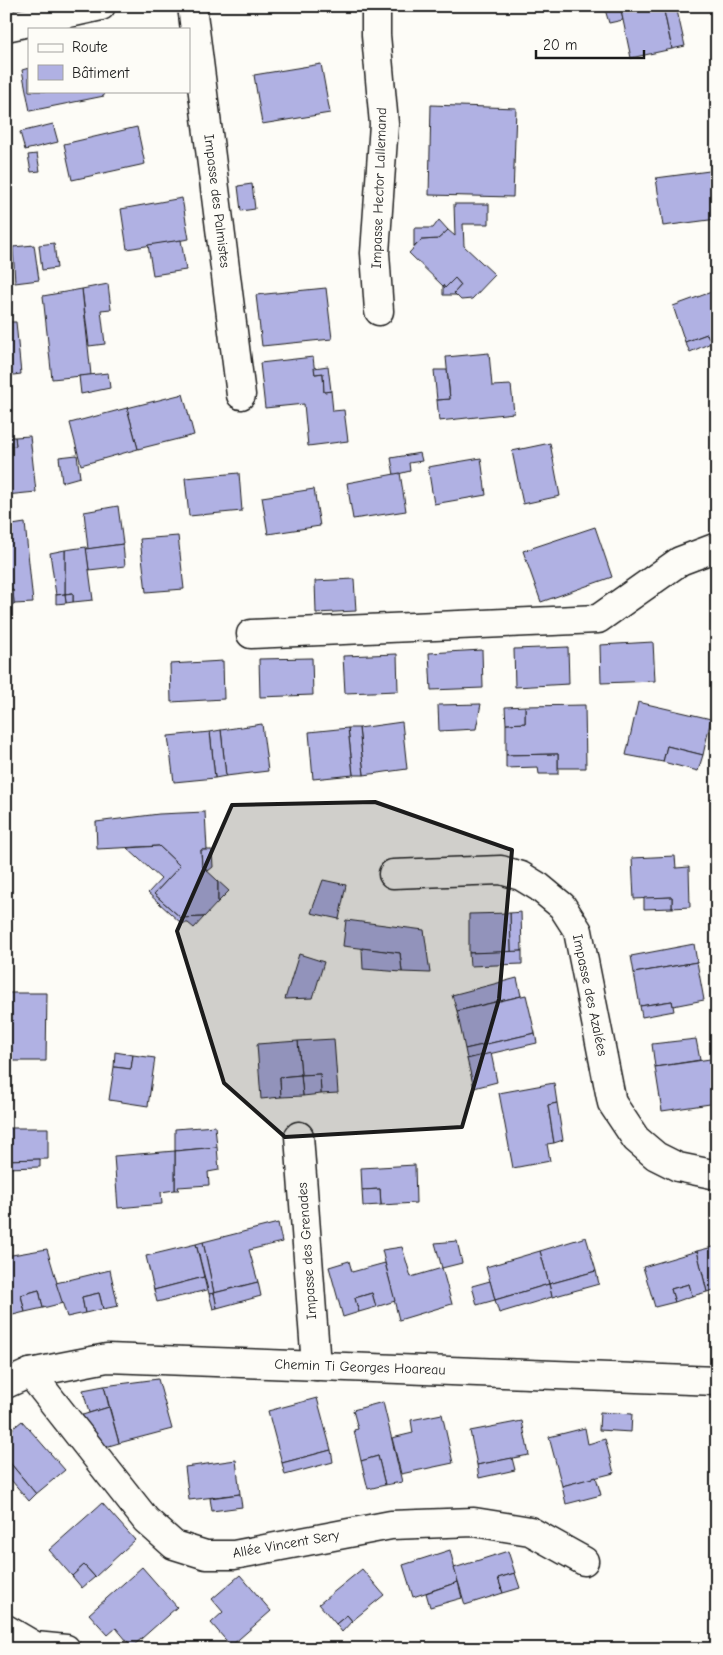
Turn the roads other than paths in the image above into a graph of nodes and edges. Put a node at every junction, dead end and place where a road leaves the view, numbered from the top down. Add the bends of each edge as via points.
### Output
1 (101, 6) edge
2 (192, 6) edge
3 (376, 6) edge
4 (6, 27) edge
5 (379, 310) dead end
6 (241, 395) dead end
7 (717, 546) edge
8 (251, 634) dead end
9 (393, 874) dead end
10 (299, 1136) dead end
11 (717, 1175) edge
12 (316, 1366) junction
13 (18, 1378) edge
14 (717, 1381) edge
15 (584, 1561) dead end
16 (6, 1629) edge
17 (66, 1649) edge

1 - 4 street
2 - 6 street, Impasse des Palmistes
3 - 5 street, Impasse Hector Lallemand via 384,124 375,253
7 - 8 street via 680,561 598,619
9 - 11 street, Impasse des Azalées via 501,870 533,883 562,906 578,931 612,1103 636,1139 656,1156 678,1167
10 - 12 street, Impasse des Grenades
12 - 13 street, Chemin Ti Georges Hoareau via 107,1358
12 - 14 street, Chemin Ti Georges Hoareau
13 - 15 street, Allée Vincent Sery via 146,1520 174,1545 206,1555 234,1555 391,1525 474,1522 530,1530
16 - 17 street via 35,1646

